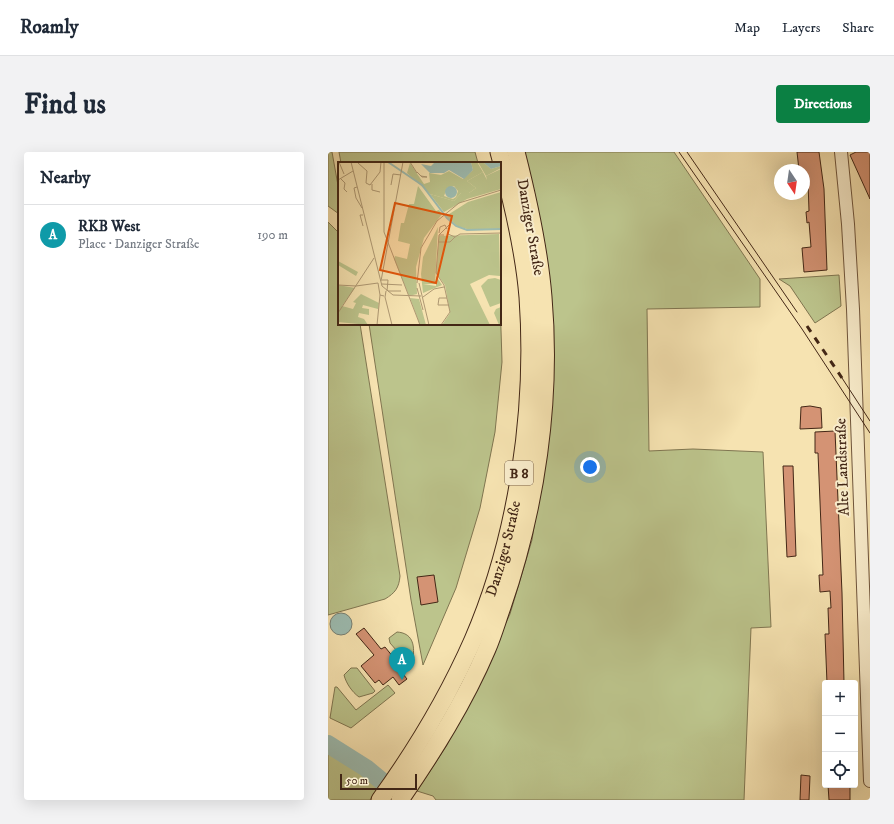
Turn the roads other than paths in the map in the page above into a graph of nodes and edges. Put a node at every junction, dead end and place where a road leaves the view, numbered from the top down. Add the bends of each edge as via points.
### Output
1 (499, 152) edge
2 (516, 152) edge
3 (841, 152) edge
4 (406, 777) junction
5 (870, 781) edge
6 (380, 800) edge
7 (400, 800) edge

1 - 4 highway, Danziger Straße / B 8 via 516,217 528,297 530,367 525,436 514,506 496,576 473,640
2 - 4 highway, Danziger Straße / B 8 via 531,215 543,297 545,368 542,430 531,501 511,580 488,648 454,718
3 - 5 street, Alte Landstraße via 852,309
4 - 6 highway, Danziger Straße / B 8
4 - 7 highway, Danziger Straße / B 8

